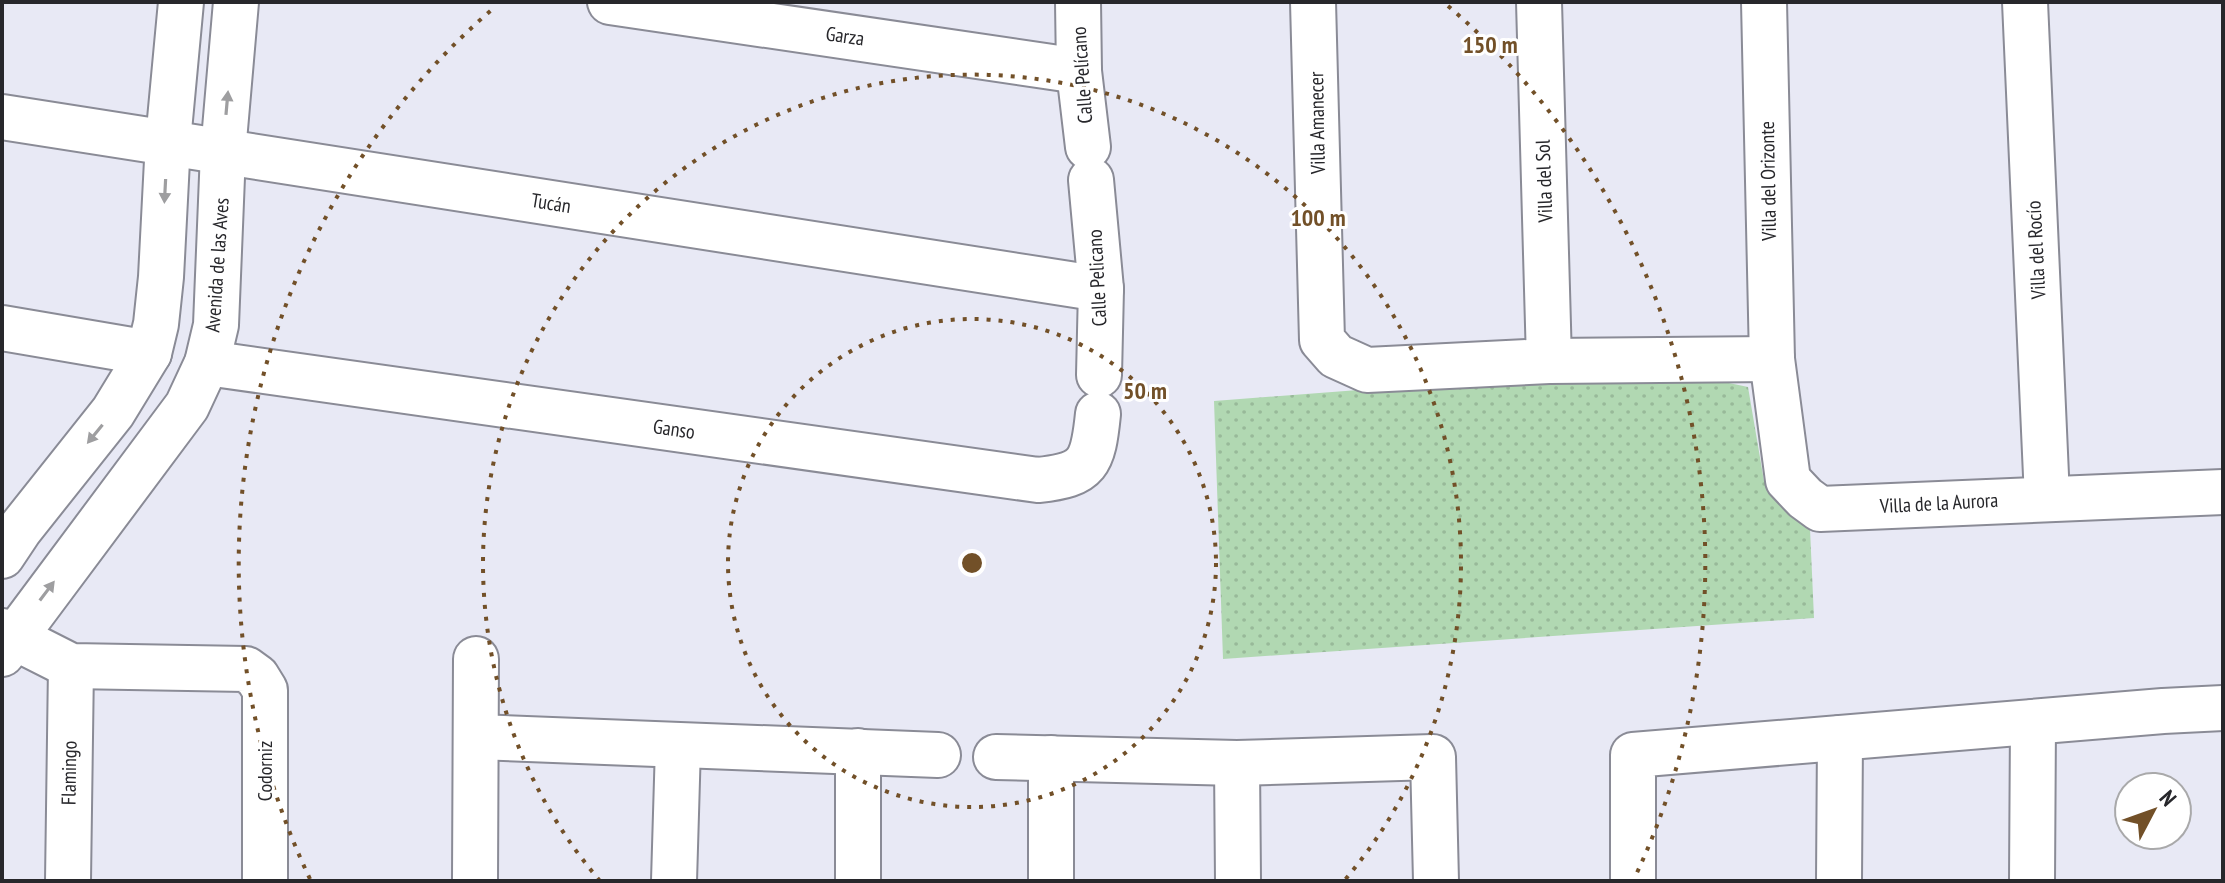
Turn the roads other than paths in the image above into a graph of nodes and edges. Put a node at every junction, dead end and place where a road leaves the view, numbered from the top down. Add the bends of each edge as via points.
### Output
1 (181, 2) edge
2 (236, 2) edge
3 (610, 2) edge
4 (1078, 2) edge
5 (1313, 2) edge
6 (1539, 2) edge
7 (1764, 2) edge
8 (2025, 2) edge
9 (1079, 71) junction
10 (2, 117) edge
11 (168, 141) junction
12 (223, 152) junction
13 (1089, 164) joint
14 (1101, 289) junction
15 (2, 328) edge
16 (149, 353) junction
17 (1772, 359) junction
18 (1549, 361) junction
19 (207, 363) junction
20 (1099, 395) joint
21 (2223, 492) edge
22 (2047, 498) junction
23 (8, 537) edge
24 (5, 641) edge
25 (476, 659) dead end
26 (71, 666) junction
27 (2223, 708) edge
28 (2033, 722) junction
29 (477, 737) junction
30 (1840, 738) junction
31 (678, 746) junction
32 (858, 751) junction
33 (938, 755) dead end
34 (996, 757) dead end
35 (1051, 758) junction
36 (1237, 763) junction
37 (68, 881) edge
38 (265, 881) edge
39 (475, 881) edge
40 (674, 881) edge
41 (858, 881) edge
42 (1051, 881) edge
43 (1238, 881) edge
44 (1436, 881) edge
45 (1633, 881) edge
46 (1839, 881) edge
47 (2032, 881) edge

1 - 11 street
12 -> 2 street, Avenida de las Aves
3 - 9 street, Garza
4 - 9 street, Calle Pelícano
5 - 18 street, Villa Amanecer via 1322,340 1336,356 1367,370
6 - 18 street, Villa del Sol
7 - 17 street, Villa del Orizonte
8 - 22 street, Villa del Rocío
9 - 13 street, Calle Pelícano
10 - 11 street, Tucán
11 - 12 street, Tucán
11 -> 16 street via 161,277
12 - 14 street, Tucán
12 - 19 street, Avenida de las Aves via 216,325
13 - 14 street, Calle Pelicano
14 - 20 street, Calle Pelicano
15 - 16 street
16 -> 23 street via 113,412
17 - 18 street
17 - 22 street, Villa de la Aurora via 1788,480 1820,509
19 - 20 street, Ganso via 1038,480 1066,477 1083,467 1094,449
24 -> 19 street, Avenida de las Aves via 187,406
21 - 22 street, Villa de la Aurora
24 - 26 street
25 - 29 street
26 - 37 street, Flamingo
26 - 38 street, Codorniz via 246,669 257,677 265,690
27 - 28 street
28 - 30 street
28 - 47 street
29 - 31 street
29 - 39 street
30 - 45 street via 1633,755
30 - 46 street
31 - 32 street
31 - 40 street
32 - 33 street
32 - 41 street
34 - 35 street
35 - 36 street
35 - 42 street
36 - 43 street
36 - 44 street via 1433,757

